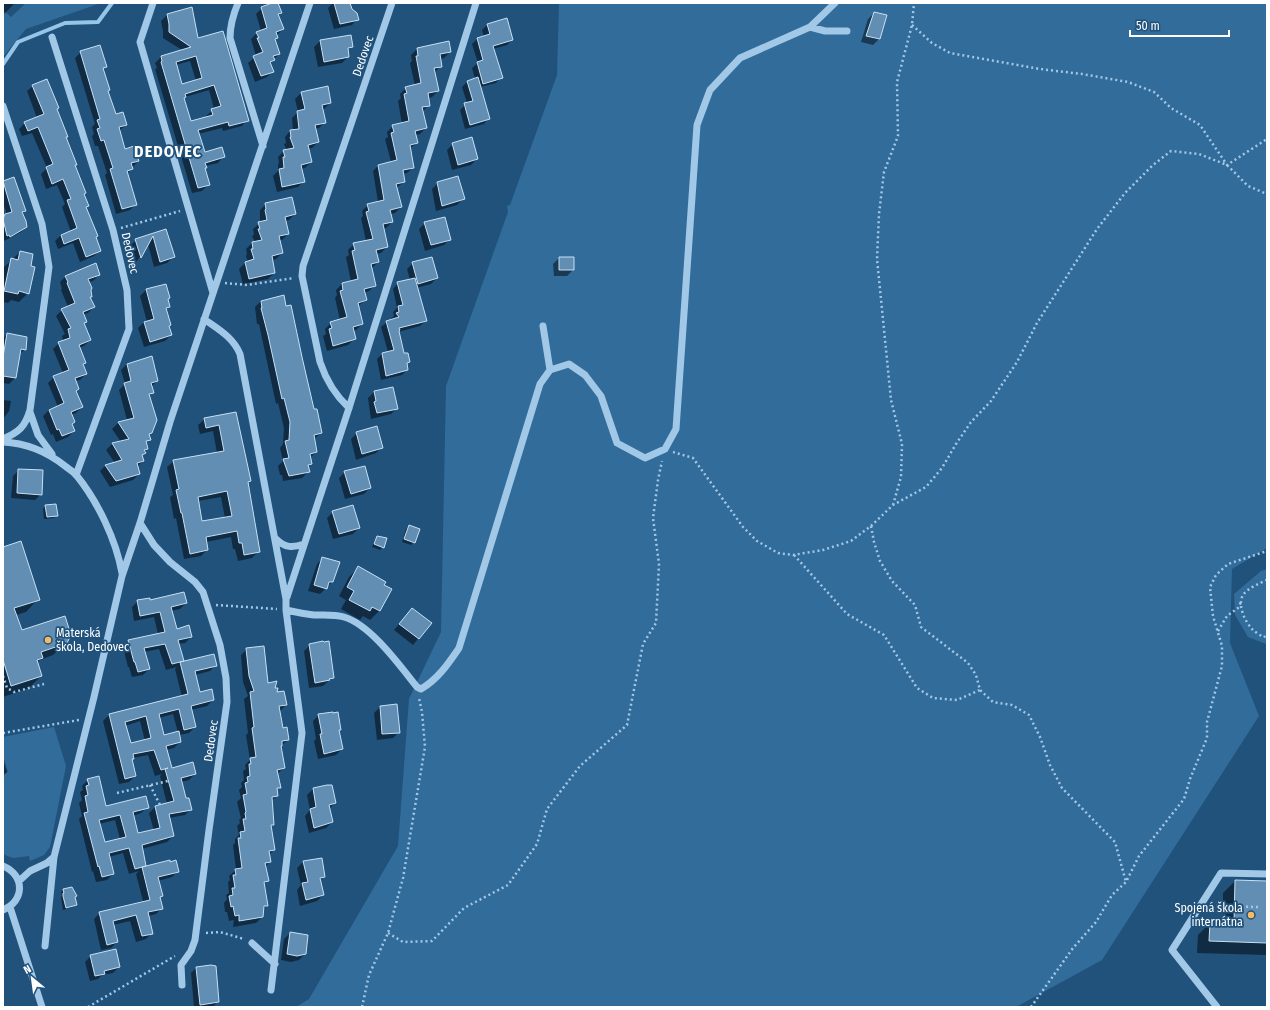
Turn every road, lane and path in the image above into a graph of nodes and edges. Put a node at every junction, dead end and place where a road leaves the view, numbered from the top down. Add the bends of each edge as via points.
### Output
1 (154, 3) edge
2 (238, 3) edge
3 (310, 3) edge
4 (392, 3) edge
5 (476, 3) edge
6 (835, 3) edge
7 (914, 3) edge
8 (912, 25) junction
9 (810, 27) junction
10 (847, 31) dead end
11 (52, 37) dead end
12 (3, 106) edge
13 (1267, 140) edge
14 (263, 146) junction
15 (1227, 165) junction
16 (1267, 194) edge
17 (189, 208) junction
18 (113, 230) junction
19 (302, 276) junction
20 (217, 282) junction
21 (213, 293) junction
22 (204, 319) junction
23 (543, 326) dead end
24 (550, 370) junction
25 (349, 408) junction
26 (30, 410) junction
27 (3, 440) edge
28 (665, 449) junction
29 (54, 458) junction
30 (76, 475) junction
31 (893, 505) junction
32 (140, 523) junction
33 (871, 526) junction
34 (276, 539) junction
35 (304, 544) junction
36 (1267, 550) edge
37 (793, 555) junction
38 (122, 576) junction
39 (1267, 580) edge
40 (286, 599) junction
41 (1241, 602) junction
42 (208, 604) junction
43 (286, 610) junction
44 (1218, 632) junction
45 (1267, 636) edge
46 (3, 676) edge
47 (44, 684) dead end
48 (417, 687) junction
49 (980, 690) junction
50 (88, 718) junction
51 (3, 733) edge
52 (168, 781) dead end
53 (150, 785) junction
54 (117, 793) dead end
55 (160, 805) dead end
56 (54, 857) junction
57 (3, 866) edge
58 (1267, 874) edge
59 (19, 881) junction
60 (1126, 882) junction
61 (1200, 906) junction
62 (1258, 907) dead end
63 (6, 909) edge
64 (388, 932) junction
65 (195, 934) junction
66 (252, 943) joint
67 (45, 946) dead end
68 (174, 956) dead end
69 (275, 964) junction
70 (182, 986) dead end
71 (271, 990) dead end
72 (42, 1007) edge
73 (88, 1007) edge
74 (362, 1007) edge
75 (1031, 1007) edge
76 (1217, 1007) edge

1 - 17 street via 140,42
2 - 14 street via 232,17 230,38
3 - 14 street
4 - 19 street, Dedovec via 303,266
5 - 25 street
6 - 9 street
7 - 8 path
8 - 15 path via 932,43 950,53 1040,70 1128,82 1154,92 1172,108 1200,125
8 - 31 path via 897,82 898,136 884,172 877,259 891,400 902,444 901,477
9 - 10 street via 825,31
9 - 28 street via 740,58 710,90 697,125 676,429
11 - 18 street, Dedovec
12 - 26 street via 42,224 49,267
13 - 15 path
14 - 20 street
15 - 16 path via 1248,186
15 - 31 path via 1199,154 1171,151 1125,193 1097,229 1037,323 1017,362 991,401 971,422 942,468 926,487
17 - 18 path
17 - 21 street
18 - 30 street, Dedovec via 127,290 129,329
19 - 20 path via 247,285
19 - 25 street, Dedovec via 324,375 339,400
20 - 21 street
21 - 22 street
22 - 32 street
22 - 34 street via 224,332 240,354
23 - 24 street
24 - 28 street via 569,364 585,375 601,396 617,443 645,458
24 - 48 street via 540,384 459,648 441,674 420,689
25 - 35 street
26 - 27 street via 21,429
26 - 29 street via 38,435
27 - 29 street via 39,449
28 - 37 path via 693,458 756,541 778,553
28 - 64 path via 653,518 659,564 656,623 643,644 627,725 580,766 547,809 537,844 508,885 464,908 432,941 404,942
29 - 30 street
30 - 38 street via 109,532
31 - 33 path
32 - 38 street
32 - 42 street, Dedovec via 154,545 195,582
33 - 37 path via 851,540 823,550
33 - 49 path via 880,560 892,582 915,605 921,627 968,663 976,675
34 - 35 street via 288,547
34 - 40 street
35 - 40 street
36 - 44 path via 1228,564 1216,575 1210,587
37 - 49 path via 847,614 884,635 917,688 933,698 957,700
38 - 50 street
39 - 41 path via 1244,594
40 - 43 street
41 - 44 path via 1238,608 1227,616
41 - 45 path via 1244,618 1252,629 1263,637
42 - 43 path
42 - 65 street, Dedovec via 221,652 227,702
43 - 48 street via 340,616 354,621 376,638
43 - 69 street via 302,733
44 - 60 path via 1222,646 1222,666 1207,722 1207,738 1184,799 1139,856
46 - 47 path via 7,688 14,692
48 - 64 path via 425,747 403,878
49 - 60 path via 993,702 1012,705 1029,715 1062,788 1115,842
50 - 51 path
50 - 56 street
52 - 53 path
53 - 54 path
53 - 55 path
56 - 59 street via 30,871
56 - 67 street
57 - 59 street via 9,868
58 - 61 street via 1222,873
59 - 63 street via 20,891 16,900
60 - 75 path via 1112,895 1096,922 1073,948
61 - 62 path
61 - 76 street via 1172,950
63 - 72 street
64 - 74 path via 369,975
65 - 66 path via 215,931
65 - 70 street, Dedovec via 194,945 181,965
66 - 69 street
68 - 73 path
69 - 71 street

